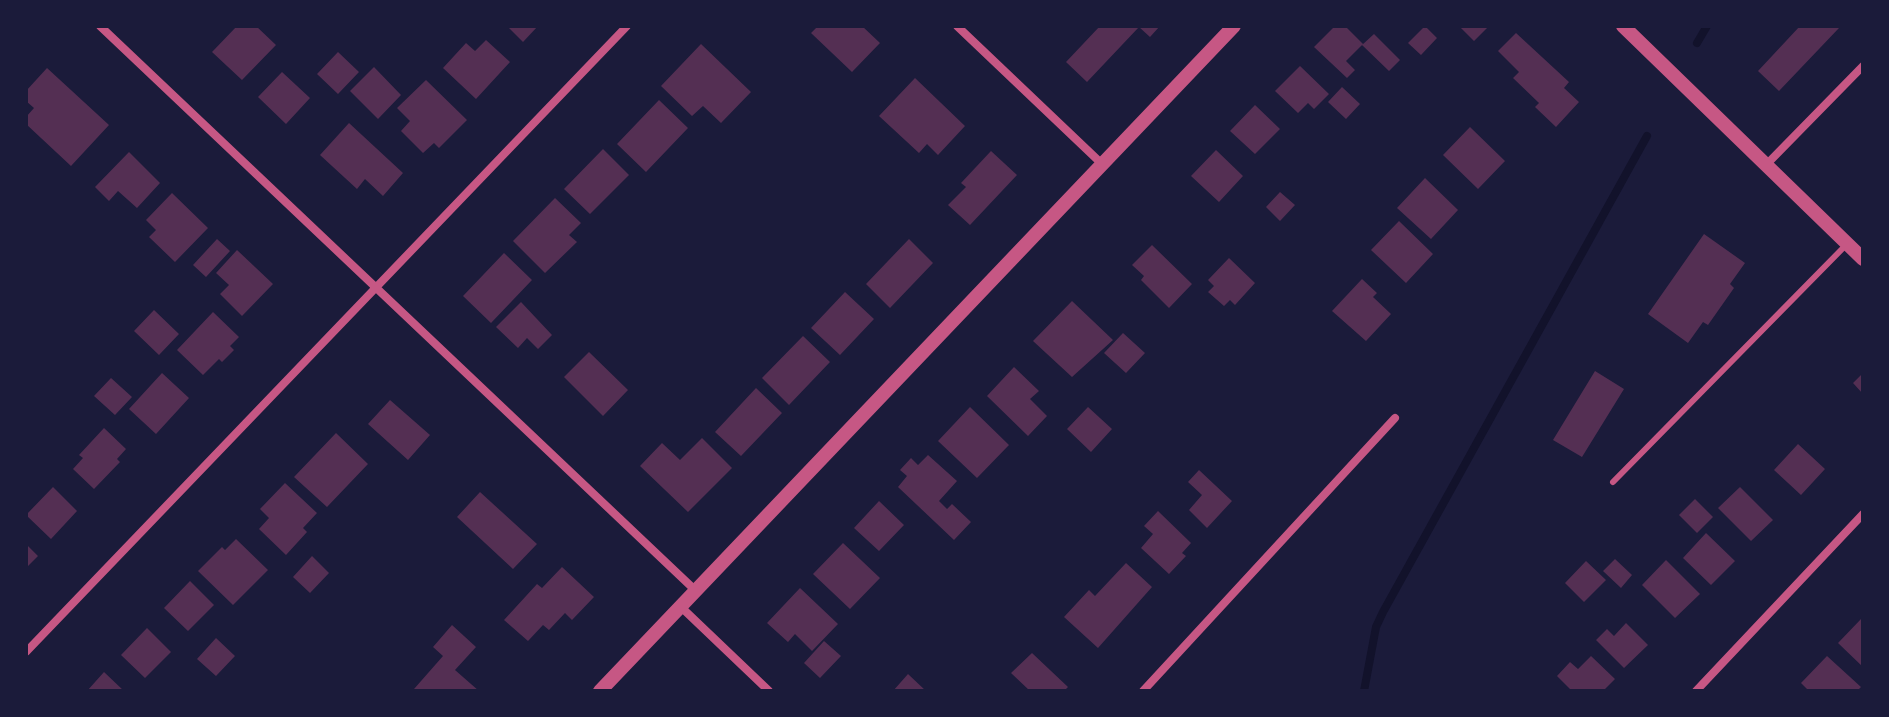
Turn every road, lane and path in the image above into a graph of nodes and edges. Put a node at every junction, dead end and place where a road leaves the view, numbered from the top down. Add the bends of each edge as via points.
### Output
1 (100, 26) edge
2 (627, 26) edge
3 (957, 26) edge
4 (1234, 26) edge
5 (1623, 26) edge
6 (1863, 66) edge
7 (1102, 164) junction
8 (1766, 165) junction
9 (1847, 244) junction
10 (1863, 259) edge
11 (375, 290) junction
12 (1395, 418) dead end
13 (1613, 482) dead end
14 (1863, 514) edge
15 (696, 591) junction
16 (681, 607) junction
17 (26, 652) edge
18 (600, 691) edge
19 (769, 691) edge
20 (1143, 691) edge
21 (1696, 691) edge

1 - 11 street
2 - 11 street
3 - 7 street
4 - 7 street
5 - 8 street
6 - 8 street
7 - 15 street
8 - 9 street
9 - 10 street
9 - 13 lane
11 - 15 street
11 - 17 street
12 - 20 street
14 - 21 street
15 - 16 street
16 - 18 street
16 - 19 street

